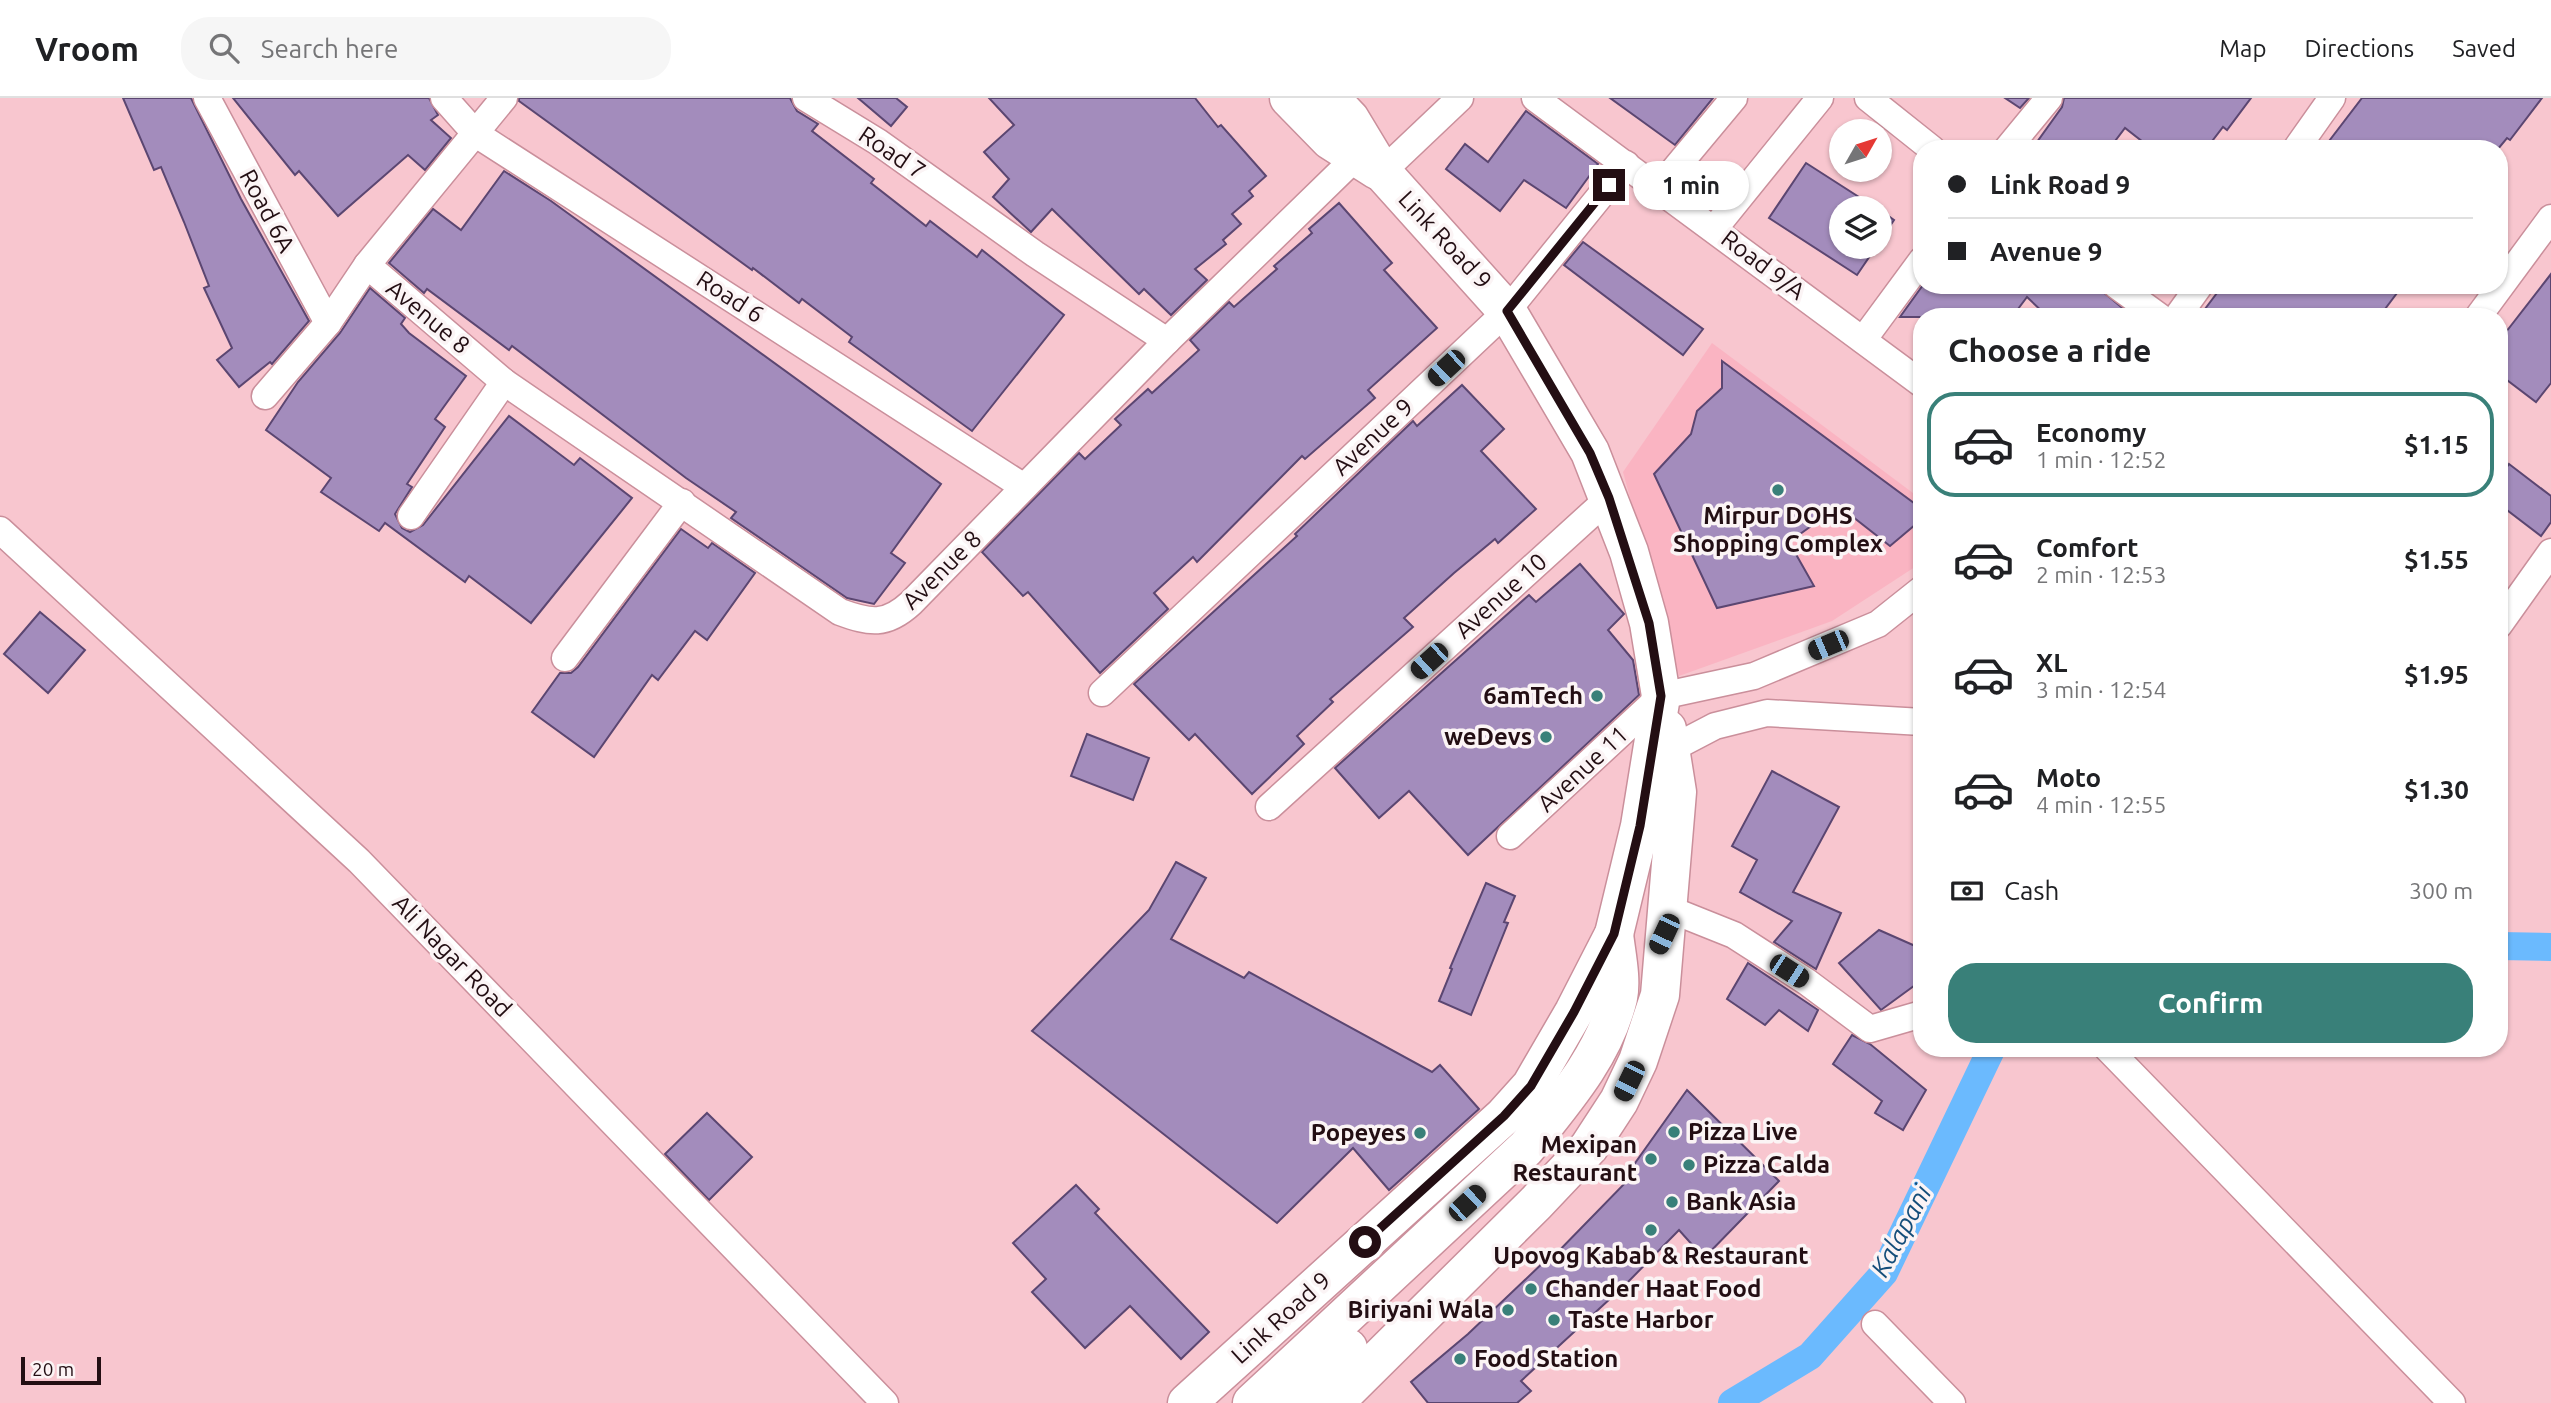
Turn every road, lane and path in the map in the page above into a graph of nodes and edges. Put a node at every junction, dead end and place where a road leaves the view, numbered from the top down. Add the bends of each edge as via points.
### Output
1 (207, 98) edge
2 (444, 98) edge
3 (504, 98) edge
4 (806, 98) edge
5 (1289, 98) edge
6 (1330, 98) edge
7 (1460, 98) edge
8 (1535, 98) edge
9 (1734, 98) edge
10 (1820, 98) edge
11 (1868, 98) edge
12 (2049, 98) edge
13 (2332, 98) edge
14 (476, 134) junction
15 (1921, 140) edge
16 (2014, 140) edge
17 (2302, 140) edge
18 (1626, 164) junction
19 (1369, 165) junction
20 (1659, 188) junction
21 (2551, 218) edge
22 (1714, 229) junction
23 (367, 265) junction
24 (1913, 272) edge
25 (2508, 277) edge
26 (2128, 294) edge
27 (2148, 308) edge
28 (1507, 311) junction
29 (328, 323) junction
30 (1863, 340) junction
31 (1167, 341) junction
32 (1913, 377) edge
33 (504, 382) junction
34 (265, 396) dead end
35 (1024, 487) junction
36 (1609, 498) junction
37 (682, 502) junction
38 (411, 516) dead end
39 (0, 530) edge
40 (2551, 552) edge
41 (1913, 596) edge
42 (2508, 612) edge
43 (565, 658) dead end
44 (1102, 693) dead end
45 (1661, 696) junction
46 (1913, 721) edge
47 (1671, 750) junction
48 (1269, 807) dead end
49 (1510, 836) dead end
50 (1667, 922) junction
51 (1614, 934) junction
52 (1630, 989) junction
53 (1913, 1017) edge
54 (2116, 1057) edge
55 (1875, 1324) dead end
56 (885, 1403) edge
57 (1186, 1403) edge
58 (1252, 1403) edge
59 (1292, 1403) edge
60 (1334, 1403) edge
61 (1952, 1403) edge
62 (2452, 1403) edge

1 - 29 street, Road 6A
2 - 14 street, Road 6
3 - 14 street
4 - 31 street, Road 7 via 878,142
5 - 19 main road, Link Road 9 via 1330,140
6 - 19 main road, Link Road 9 via 1350,120
7 - 19 street
8 - 18 street, Road 9/A
9 - 20 street
10 - 22 street
11 - 15 street
12 - 16 street
13 - 17 street
14 - 23 street
14 - 35 street, Road 6
18 - 20 street, Road 9/A
18 - 28 street, Avenue 9
19 - 28 main road, Link Road 9
19 - 31 street, Avenue 8
20 - 22 street, Road 9/A
21 - 25 street
22 - 30 street, Road 9/A
23 - 29 street
23 - 33 street, Avenue 8
24 - 30 street
26 - 27 street
28 - 36 main road, Link Road 9 via 1590,453
28 - 44 street, Avenue 9
29 - 34 street
30 - 32 street, Road 9/A
31 - 35 street, Avenue 8
33 - 37 street, Avenue 8
33 - 38 street
35 - 37 street, Avenue 8 via 911,603 892,618 881,620 861,620 840,612
36 - 45 main road, Link Road 9 via 1649,623
36 - 48 street, Avenue 10
37 - 43 street
39 - 56 street, Ali Nagar Road via 359,860
40 - 42 street
41 - 45 street via 1878,624 1754,676
45 - 47 main road, Link Road 9
45 - 49 street, Avenue 11
45 - 51 main road, Link Road 9 via 1640,826
46 - 47 street via 1767,713 1715,726
47 - 50 main road, Link Road 9 via 1676,792
50 - 52 main road
50 - 53 street via 1734,935 1870,1029
50 - 60 main road, Link Road 9 via 1660,995 1638,1061 1589,1147
51 - 52 main road
51 - 57 main road, Link Road 9 via 1531,1086 1504,1116
52 - 58 main road via 1594,1057 1526,1148
52 - 59 main road via 1617,1047 1597,1084 1553,1142
54 - 62 street
55 - 61 street

